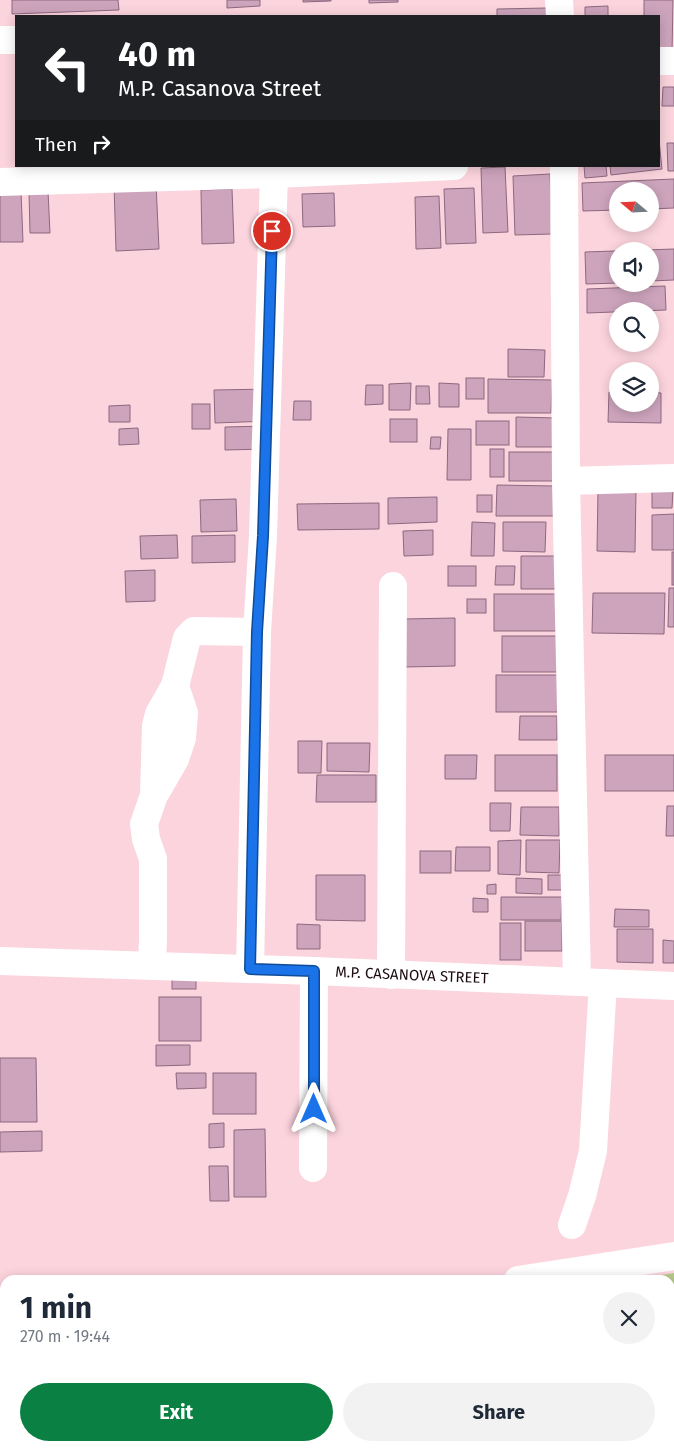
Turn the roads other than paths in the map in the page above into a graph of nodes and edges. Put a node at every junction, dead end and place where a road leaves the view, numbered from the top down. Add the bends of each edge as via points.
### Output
1 (559, 0) edge
2 (560, 15) edge
3 (0, 40) edge
4 (15, 40) edge
5 (660, 61) edge
6 (674, 61) edge
7 (0, 164) edge
8 (419, 167) edge
9 (564, 167) edge
10 (274, 174) junction
11 (0, 182) edge
12 (674, 478) edge
13 (566, 481) junction
14 (393, 586) dead end
15 (257, 632) junction
16 (0, 961) edge
17 (152, 965) junction
18 (250, 969) junction
19 (314, 971) junction
20 (391, 974) junction
21 (590, 982) junction
22 (674, 986) edge
23 (313, 1168) dead end
24 (572, 1225) dead end
25 (674, 1256) edge
26 (550, 1275) edge

1 - 2 street
3 - 4 street
5 - 6 street
7 - 11 street
8 - 10 street
9 - 13 street
10 - 11 street
10 - 15 street
12 - 13 street
13 - 21 street
14 - 20 street
15 - 17 street via 194,632 187,638 175,686 184,713 182,738 175,759 154,795 144,824 153,859
15 - 18 street
16 - 17 street, M.P. CASANOVA STREET
17 - 18 street, M.P. CASANOVA STREET
18 - 19 street, M.P. CASANOVA STREET
19 - 20 street, M.P. CASANOVA STREET
19 - 23 street
20 - 21 street, M.P. CASANOVA STREET
21 - 22 street, M.P. CASANOVA STREET
21 - 24 street via 593,1151
25 - 26 street

